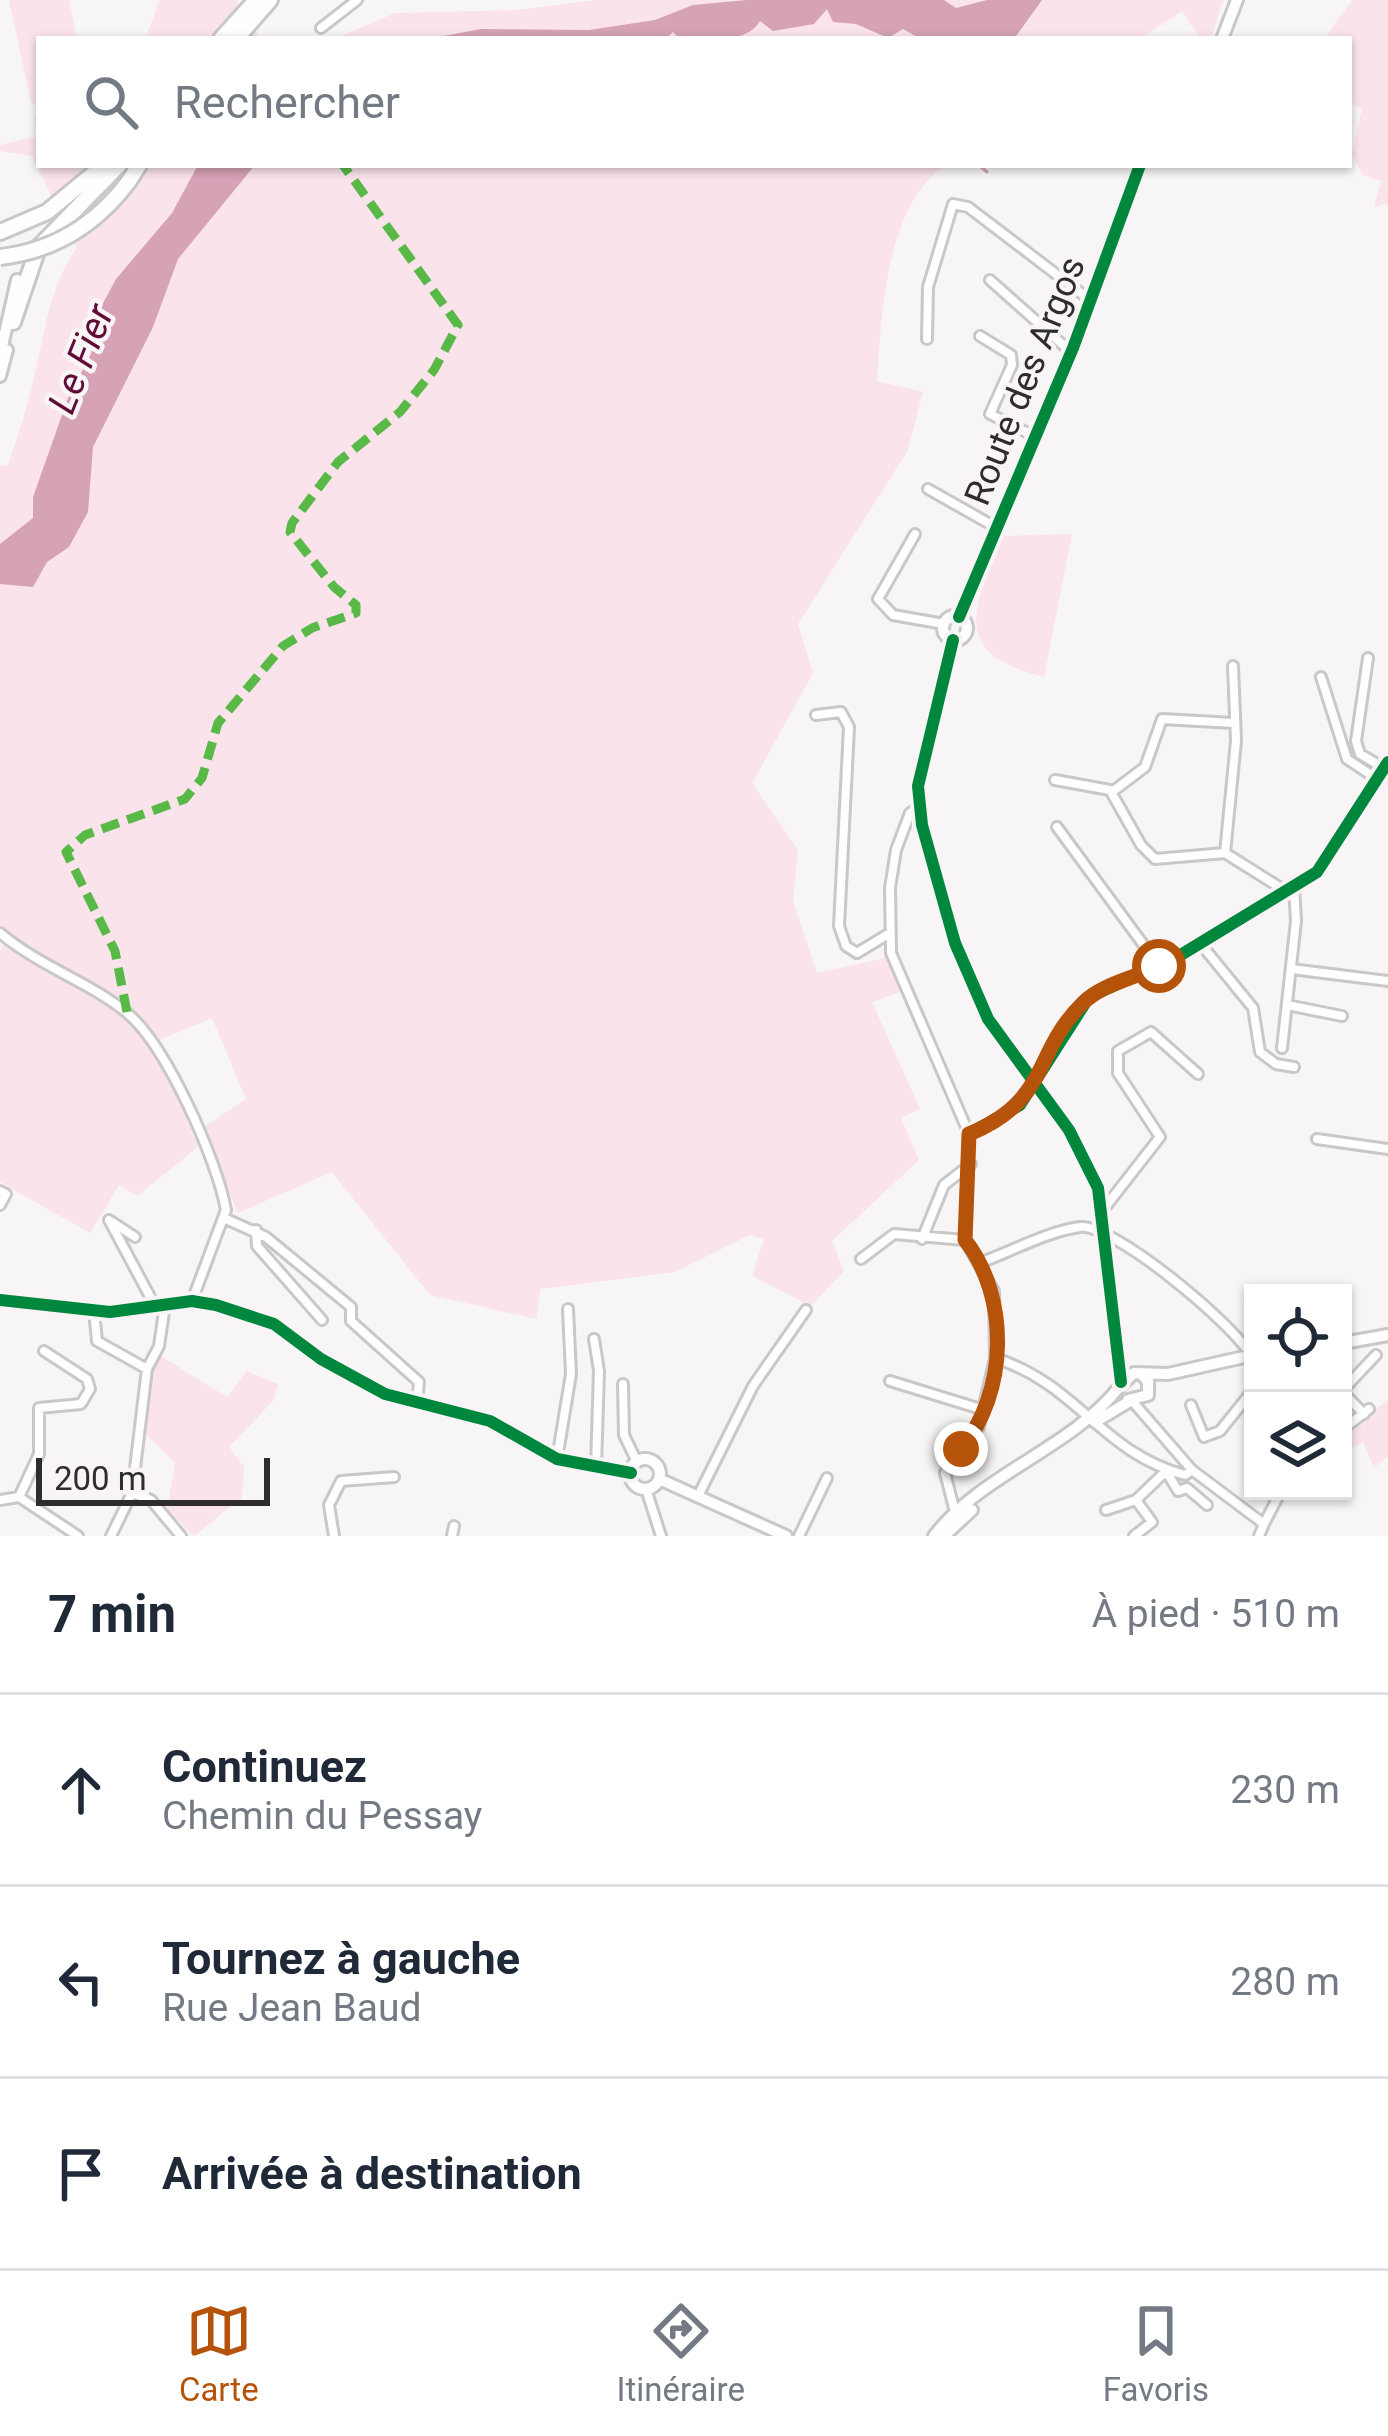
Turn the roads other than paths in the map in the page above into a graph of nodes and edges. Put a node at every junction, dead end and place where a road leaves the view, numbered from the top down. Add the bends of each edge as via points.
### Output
1 (256, 0) edge
2 (270, 0) edge
3 (358, 0) edge
4 (1237, 0) edge
5 (321, 28) dead end
6 (224, 36) edge
7 (239, 36) edge
8 (1223, 36) edge
9 (107, 168) edge
10 (108, 168) edge
11 (108, 168) edge
12 (137, 168) edge
13 (1139, 168) edge
14 (0, 232) edge
15 (0, 257) edge
16 (1027, 263) dead end
17 (16, 280) joint
18 (990, 280) dead end
19 (1090, 303) junction
20 (13, 322) joint
21 (980, 337) dead end
22 (927, 339) dead end
23 (1071, 352) junction
24 (0, 355) edge
25 (0, 376) edge
26 (1036, 436) junction
27 (928, 489) dead end
28 (997, 528) junction
29 (915, 534) dead end
30 (959, 617) junction
31 (944, 624) junction
32 (953, 640) junction
33 (1368, 658) dead end
34 (1233, 666) dead end
35 (1321, 676) dead end
36 (816, 715) dead end
37 (1234, 723) junction
38 (1386, 765) edge
39 (1377, 779) junction
40 (1054, 780) dead end
41 (1112, 792) junction
42 (919, 808) junction
43 (1057, 827) dead end
44 (1225, 853) junction
45 (1289, 888) junction
46 (0, 933) edge
47 (890, 933) junction
48 (1200, 944) junction
49 (866, 951) junction
50 (891, 953) junction
51 (1159, 966) junction
52 (1291, 969) junction
53 (1388, 981) edge
54 (1287, 1006) junction
55 (1342, 1016) dead end
56 (1282, 1048) dead end
57 (1294, 1067) dead end
58 (1198, 1074) dead end
59 (1035, 1084) junction
60 (969, 1134) junction
61 (1317, 1139) dead end
62 (1388, 1149) edge
63 (971, 1164) junction
64 (0, 1191) edge
65 (0, 1205) edge
66 (1103, 1210) junction
67 (226, 1219) junction
68 (256, 1230) junction
69 (1106, 1232) junction
70 (135, 1237) dead end
71 (922, 1239) junction
72 (965, 1240) junction
73 (861, 1259) dead end
74 (982, 1262) junction
75 (0, 1300) edge
76 (193, 1301) junction
77 (159, 1305) junction
78 (568, 1309) dead end
79 (806, 1310) dead end
80 (94, 1311) junction
81 (322, 1320) dead end
82 (1388, 1335) edge
83 (594, 1340) dead end
84 (1352, 1341) edge
85 (1120, 1347) junction
86 (1244, 1347) edge
87 (44, 1352) dead end
88 (1376, 1354) dead end
89 (1244, 1357) edge
90 (995, 1358) junction
91 (1205, 1365) junction
92 (146, 1370) junction
93 (1141, 1374) junction
94 (890, 1381) dead end
95 (1352, 1381) edge
96 (623, 1384) dead end
97 (1121, 1384) junction
98 (1251, 1392) edge
99 (1148, 1393) junction
100 (1352, 1399) edge
101 (417, 1402) junction
102 (1131, 1402) junction
103 (1191, 1405) dead end
104 (984, 1410) junction
105 (1151, 1418) junction
106 (1091, 1420) junction
107 (1352, 1422) edge
108 (557, 1459) junction
109 (596, 1468) junction
110 (634, 1468) junction
111 (1192, 1470) junction
112 (1166, 1472) junction
113 (394, 1477) dead end
114 (659, 1478) junction
115 (827, 1478) dead end
116 (646, 1489) junction
117 (132, 1493) junction
118 (698, 1496) junction
119 (20, 1497) junction
120 (0, 1500) edge
121 (1136, 1500) junction
122 (1276, 1500) edge
123 (1207, 1505) dead end
124 (1106, 1510) dead end
125 (960, 1513) junction
126 (1264, 1524) junction
127 (78, 1536) edge
128 (111, 1536) edge
129 (182, 1536) edge
130 (334, 1536) edge
131 (661, 1536) edge
132 (785, 1536) edge
133 (799, 1536) edge
134 (934, 1536) edge
135 (944, 1536) edge
136 (1134, 1536) edge
137 (1259, 1536) edge

1 - 6 highway
2 - 7 highway
3 - 5 street
4 - 8 street
9 - 14 highway via 47,212
10 - 17 highway via 39,238
11 - 20 highway via 38,248
12 - 15 highway, bridge via 104,210 64,239
13 - 19 street, Route des Argos
16 - 19 street
17 - 24 street
18 - 23 street, Route des Argos
19 - 22 street, Route des Argos via 968,207 953,204 928,286
19 - 23 street, Route des Argos
20 - 25 street
21 - 26 street via 1011,355 990,414
23 - 26 street, Route des Argos
26 - 28 street, Route des Argos
27 - 28 street
28 - 30 street, Route des Argos
29 - 31 street via 878,598 893,615
30 - 31 street
30 - 32 street, Route des Argos via 967,632
31 - 32 street
32 - 42 street
33 - 38 street via 1355,741 1360,754
34 - 37 street
35 - 39 street via 1348,759
36 - 49 street via 841,712 849,727 839,926 851,950
37 - 41 street via 1162,719 1145,767
37 - 44 street
38 - 39 street
39 - 45 street via 1330,857
40 - 41 street
41 - 44 street via 1151,856
42 - 47 street via 896,850
42 - 59 street via 970,982
43 - 51 street
44 - 45 street
45 - 48 street
45 - 52 street
46 - 67 street via 127,1012 156,1047 220,1186
47 - 49 street
47 - 50 street
48 - 51 street
48 - 57 street via 1253,1008 1260,1052
49 - 50 street
50 - 60 street
51 - 59 street via 1082,1004
52 - 53 street
52 - 54 street
54 - 55 street
54 - 56 street
58 - 66 street via 1150,1032 1118,1051 1118,1073 1160,1136
59 - 60 street via 1010,1113
59 - 66 street via 1084,1154
60 - 63 street
61 - 62 street
63 - 71 street via 944,1185
63 - 72 street
64 - 65 street
66 - 69 street
67 - 68 street
67 - 76 street
68 - 81 street via 256,1246
68 - 101 street via 351,1307 351,1321 419,1382
69 - 74 street via 1082,1227
69 - 85 street
69 - 86 street
70 - 77 street via 109,1220
71 - 72 street
71 - 73 street via 894,1234
72 - 74 street
74 - 90 street via 998,1316
75 - 80 street
76 - 77 street
76 - 101 street via 262,1319 360,1383
77 - 80 street
77 - 92 street via 158,1346
78 - 108 street via 570,1378
79 - 118 street via 753,1386
80 - 92 street via 97,1341
82 - 84 street
83 - 109 street
85 - 93 street
85 - 97 street
87 - 119 street via 87,1379 89,1396 39,1408 39,1454
88 - 95 street
89 - 91 street
90 - 104 street
90 - 106 street via 1051,1381
91 - 93 street
91 - 99 street
92 - 117 street
93 - 97 street
93 - 99 street
94 - 104 street
96 - 110 street
97 - 102 street
97 - 106 street
98 - 103 street via 1220,1431 1204,1437
99 - 102 street
99 - 105 street
100 - 107 street via 1366,1412
101 - 108 street via 490,1421
102 - 105 street
102 - 106 street
104 - 125 street via 948,1466 946,1490
105 - 111 street
106 - 112 street via 1114,1444
106 - 125 street
108 - 109 street
109 - 110 street
110 - 114 street via 654,1462
110 - 116 street via 633,1483
111 - 112 street
111 - 126 street
112 - 121 street
112 - 123 street via 1178,1491
113 - 130 street via 340,1481 328,1504
114 - 116 street
114 - 118 street
115 - 133 street
116 - 131 street
117 - 128 street
117 - 129 street via 151,1500
118 - 132 street
119 - 120 street
119 - 127 street
121 - 124 street
121 - 136 street via 1152,1522
122 - 126 street
125 - 134 street
125 - 135 street
126 - 137 street

